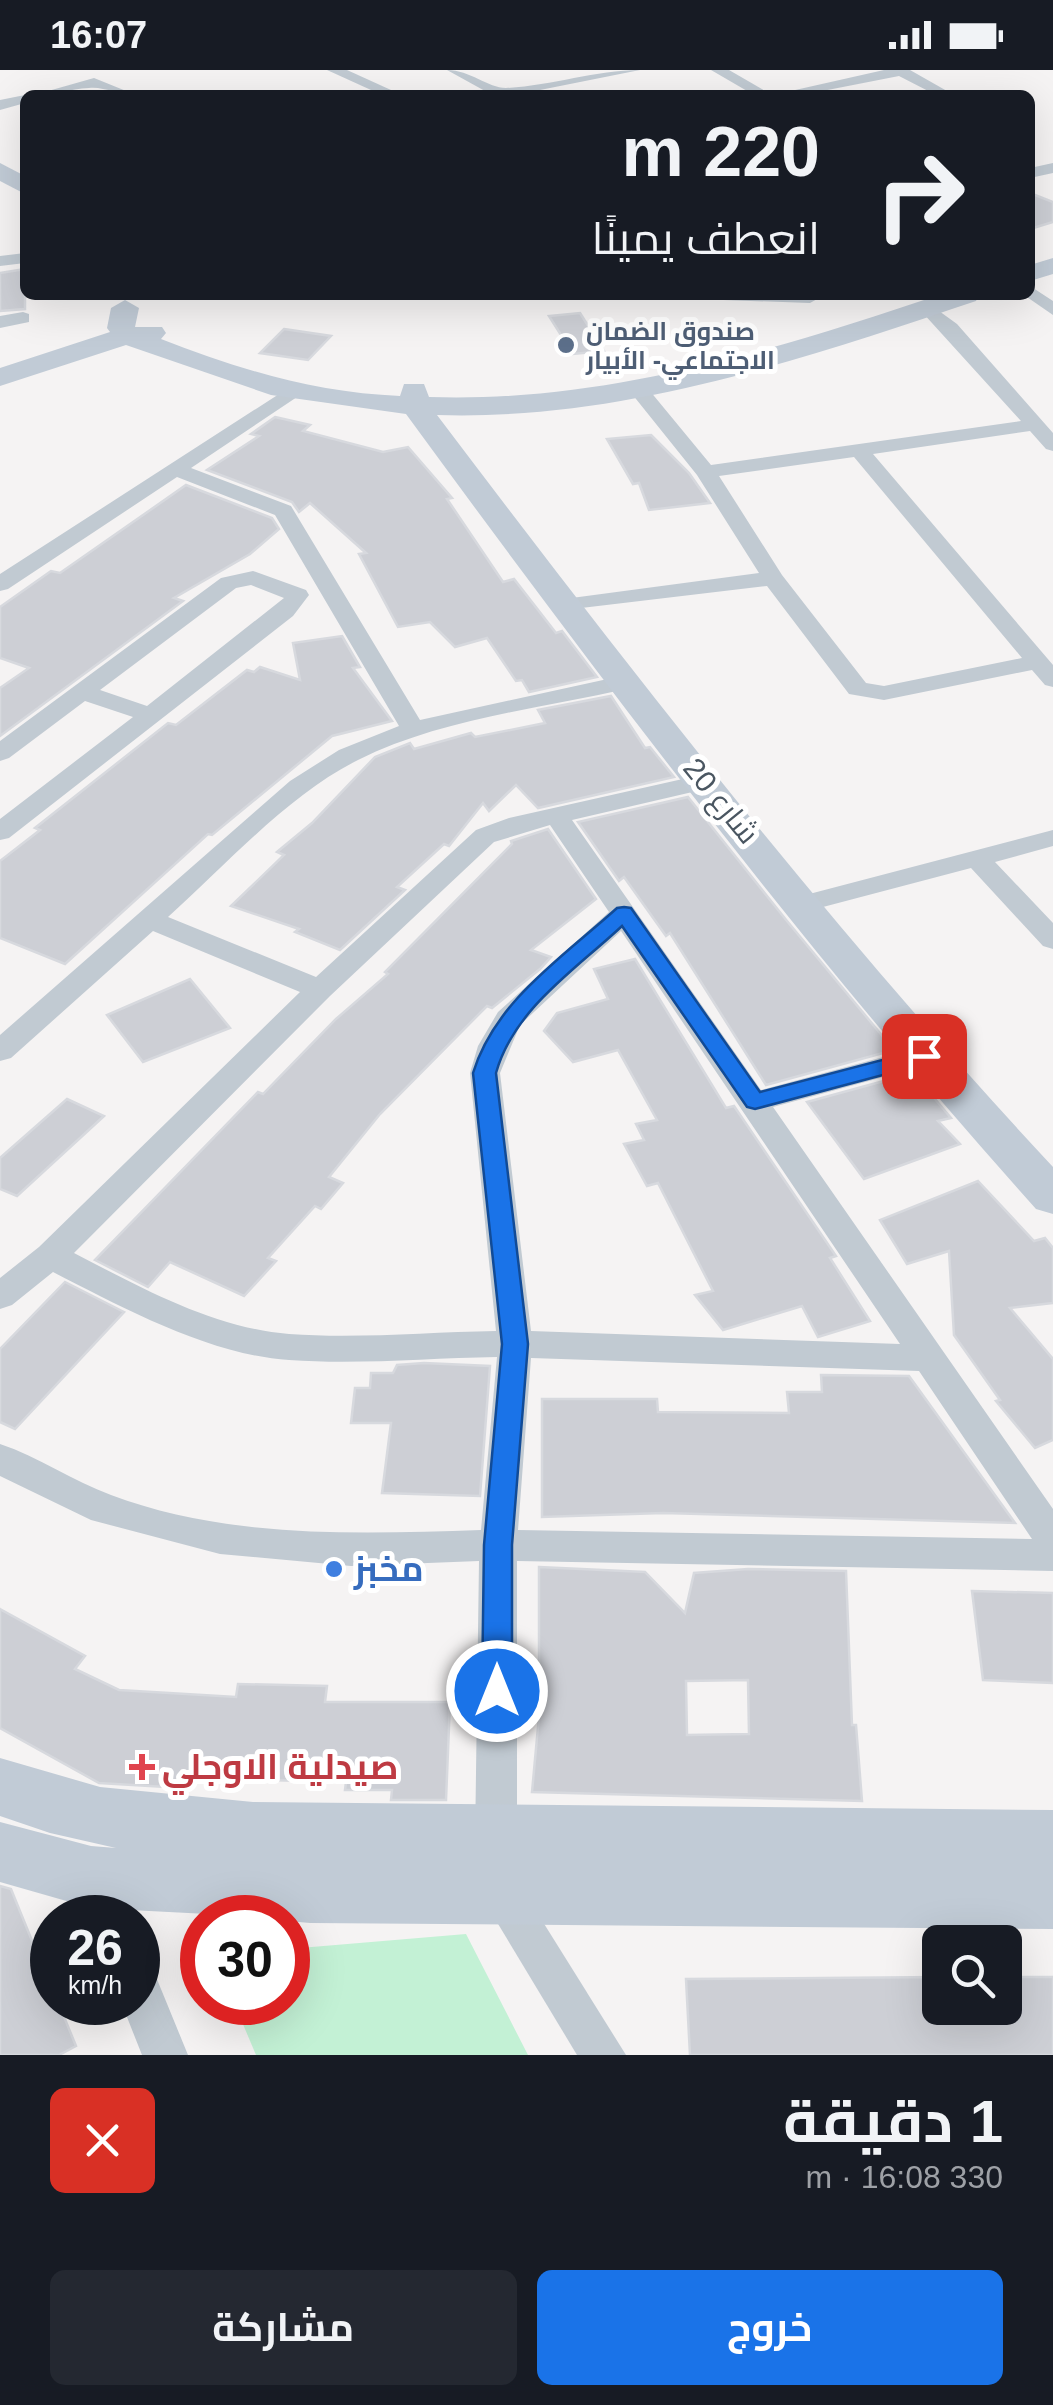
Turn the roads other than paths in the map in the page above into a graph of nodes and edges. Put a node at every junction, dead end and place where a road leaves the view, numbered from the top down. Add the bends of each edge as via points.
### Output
1 (334, 70) edge
2 (454, 70) edge
3 (557, 70) edge
4 (633, 70) edge
5 (718, 70) edge
6 (900, 70) edge
7 (96, 76) edge
8 (576, 81) junction
9 (55, 90) edge
10 (120, 90) edge
11 (383, 90) edge
12 (493, 90) edge
13 (529, 90) edge
14 (756, 90) edge
15 (804, 90) edge
16 (938, 90) edge
17 (918, 302) edge
18 (122, 313) edge
19 (23, 318) dead end
20 (0, 322) edge
21 (0, 377) edge
22 (638, 389) junction
23 (293, 391) junction
24 (414, 398) junction
25 (512, 404) junction
26 (1033, 426) junction
27 (441, 442) junction
28 (1053, 445) edge
29 (858, 450) junction
30 (176, 469) junction
31 (706, 472) junction
32 (773, 578) junction
33 (0, 584) edge
34 (564, 606) junction
35 (1046, 671) edge
36 (626, 682) junction
37 (81, 692) junction
38 (151, 715) junction
39 (413, 728) junction
40 (0, 753) edge
41 (705, 782) junction
42 (556, 815) junction
43 (0, 832) edge
44 (1053, 838) edge
45 (977, 858) junction
46 (804, 904) junction
47 (624, 913) junction
48 (149, 919) junction
49 (1053, 940) edge
50 (320, 989) junction
51 (1, 1049) edge
52 (924, 1056) junction
53 (755, 1102) junction
54 (1052, 1194) edge
55 (51, 1256) junction
56 (0, 1296) edge
57 (515, 1344) junction
58 (927, 1358) junction
59 (0, 1459) edge
60 (1053, 1539) edge
61 (498, 1545) junction
62 (1053, 1555) edge
63 (0, 1787) edge
64 (1053, 1840) edge
65 (0, 1852) edge
66 (497, 1866) junction
67 (96, 1895) edge
68 (108, 1895) edge
69 (1053, 1898) edge
70 (153, 2025) edge
71 (165, 2055) edge
72 (603, 2055) edge

1 - 11 street
2 - 12 street
3 - 8 street
4 - 8 street
5 - 14 street
6 - 15 street
6 - 16 street
7 - 9 street
7 - 10 street
8 - 13 street
17 - 22 street via 752,361
17 - 24 street via 626,375
17 - 26 street via 950,328
18 - 21 street
18 - 23 street via 218,371
18 - 24 street via 310,373
19 - 20 street
22 - 25 street
22 - 31 street
23 - 24 street
23 - 30 street
24 - 25 street
24 - 27 street, شارع 20
25 - 27 street
26 - 28 street
26 - 29 street
27 - 34 street, شارع 20
29 - 31 street
29 - 35 street
30 - 33 street
30 - 39 street via 283,510
31 - 32 street
32 - 34 street
32 - 35 street via 858,689 871,694
34 - 36 street, شارع 20
36 - 39 street
36 - 41 street, شارع 20
37 - 38 street
37 - 38 street via 212,593 242,578 298,595
37 - 40 street
38 - 43 street
39 - 48 street via 348,754 300,786
41 - 42 street
41 - 46 street, شارع 20
42 - 47 street
42 - 50 street via 485,836
44 - 45 street
45 - 46 street
45 - 49 street
46 - 52 street, شارع 20
47 - 53 street
47 - 57 street via 508,1019 484,1073
48 - 50 street
48 - 51 street
50 - 55 street
52 - 53 street
52 - 54 street, شارع 20
53 - 58 street
55 - 56 street
55 - 57 street via 146,1304 287,1347
57 - 58 street
57 - 61 street
58 - 60 street
59 - 61 street via 104,1509 220,1538 352,1550
61 - 62 street
61 - 66 street
63 - 66 street via 50,1807 161,1829
64 - 66 street
65 - 67 street
66 - 68 street via 310,1892 153,1884
66 - 69 street
66 - 72 street
70 - 71 street

